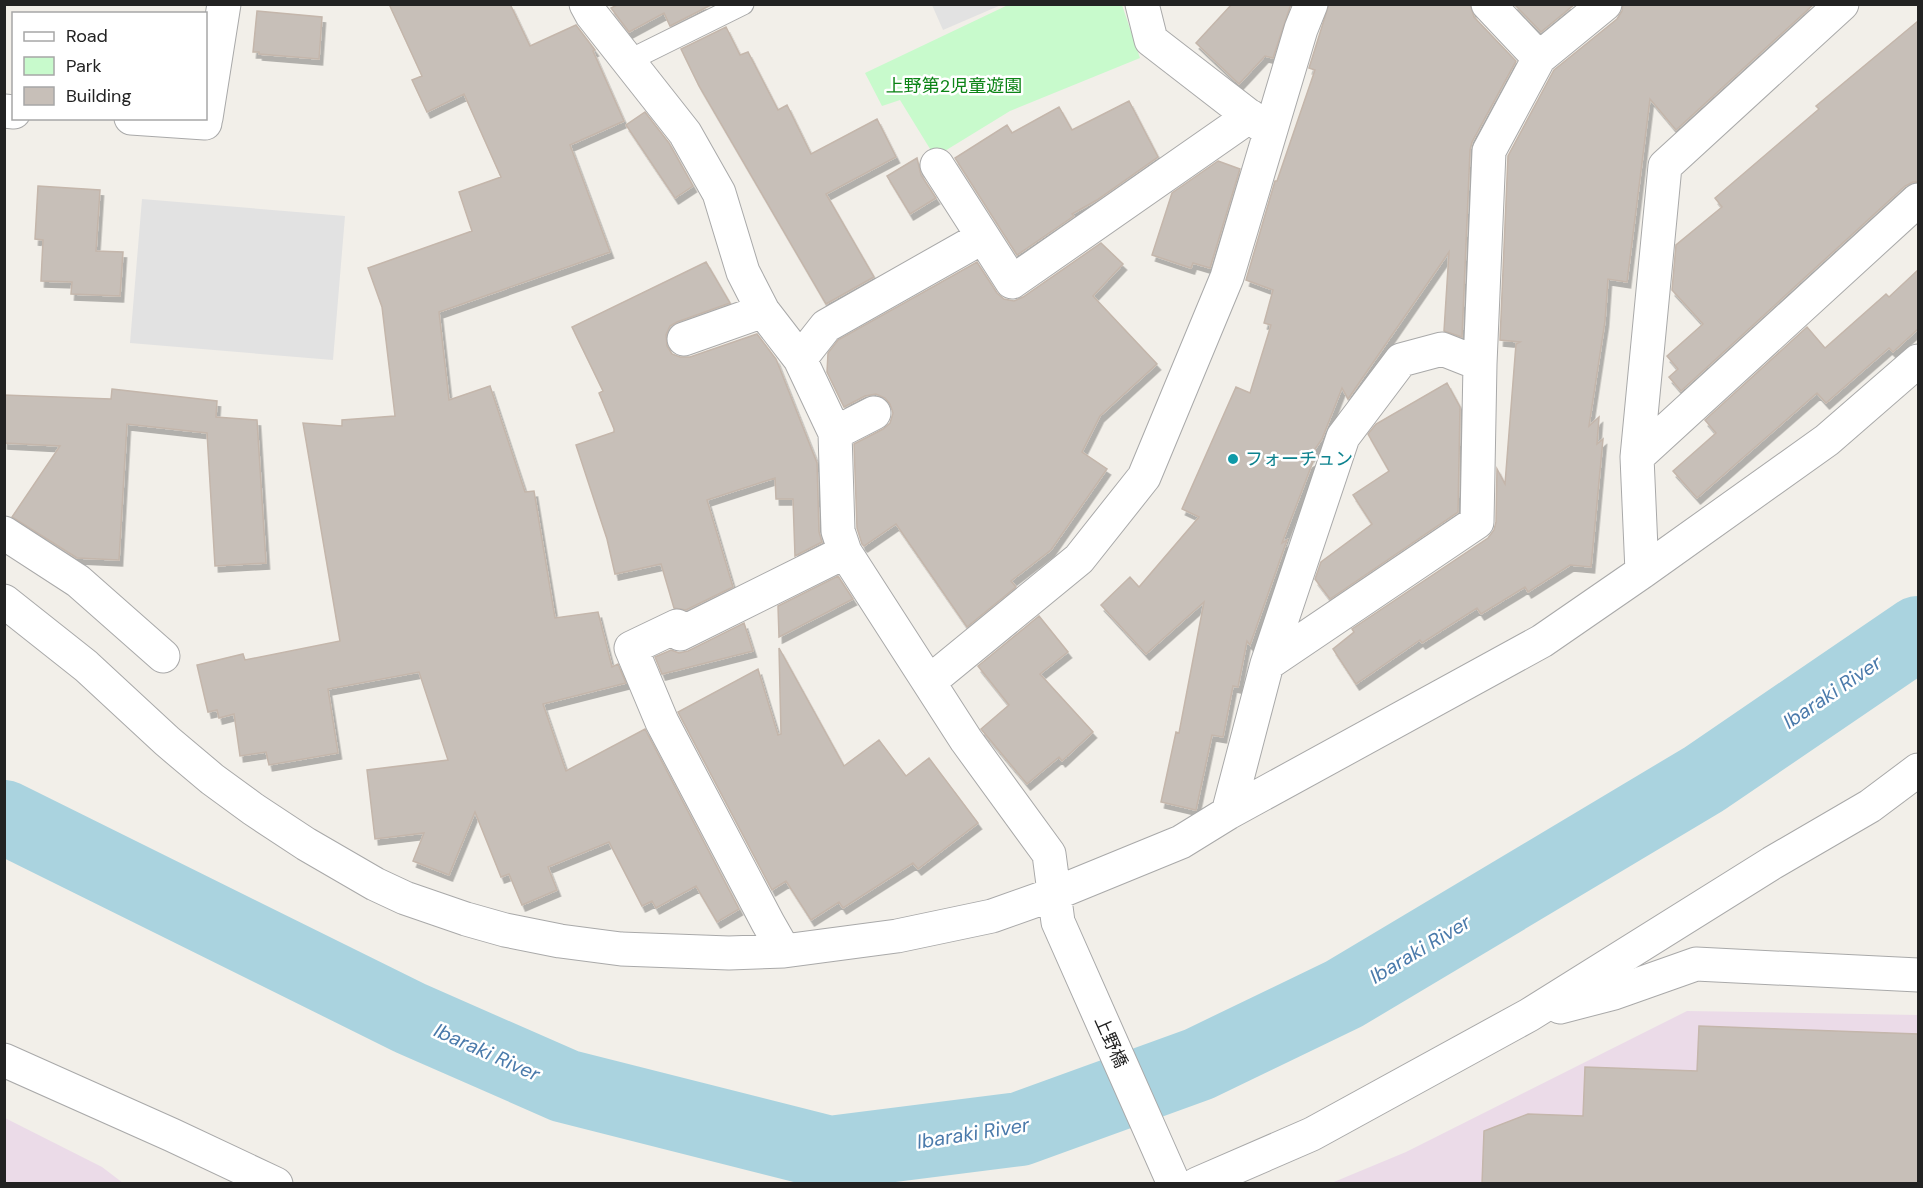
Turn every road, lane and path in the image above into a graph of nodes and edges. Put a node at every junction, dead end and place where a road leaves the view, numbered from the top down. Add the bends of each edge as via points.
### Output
1 (224, 4) edge
2 (586, 4) edge
3 (743, 4) edge
4 (1142, 4) edge
5 (1311, 4) edge
6 (1488, 4) edge
7 (1605, 4) edge
8 (1842, 4) edge
9 (1539, 58) junction
10 (628, 61) junction
11 (207, 106) edge
12 (161, 120) edge
13 (205, 120) edge
14 (1260, 124) junction
15 (937, 165) dead end
16 (1918, 200) edge
17 (983, 237) junction
18 (764, 311) junction
19 (684, 339) dead end
20 (801, 359) junction
21 (1918, 361) edge
22 (1480, 364) junction
23 (874, 412) dead end
24 (835, 433) junction
25 (1637, 457) junction
26 (13, 541) edge
27 (845, 552) junction
28 (1642, 572) junction
29 (4, 601) edge
30 (163, 656) dead end
31 (1268, 664) junction
32 (929, 682) junction
33 (1918, 770) edge
34 (1228, 813) junction
35 (1056, 908) junction
36 (784, 951) junction
37 (1918, 975) edge
38 (1530, 1015) junction
39 (4, 1060) edge
40 (1170, 1173) edge
41 (276, 1184) edge
42 (1197, 1184) edge

1 - 11 street
2 - 10 street
3 - 10 lane
4 - 14 street via 1151,40
5 - 14 street
6 - 9 street
7 - 9 street
8 - 25 street via 1665,166
9 - 22 street via 1489,151
10 - 18 street via 685,133 719,193 743,272
12 - 13 street
14 - 17 street via 1011,282
14 - 32 street via 1227,277 1144,477 1078,559
15 - 17 street
16 - 25 street
17 - 20 street via 826,326
18 - 19 street
18 - 20 street
20 - 24 street
21 - 28 street via 1827,440
22 - 31 street via 1477,522
22 - 31 street via 1442,349 1401,360 1343,437
23 - 24 street
24 - 27 street, 上野橋 via 838,531
25 - 28 street
26 - 30 street via 78,581
27 - 32 street, 上野橋
27 - 36 street via 680,634 677,627 631,648 662,722
28 - 34 street via 1542,640
29 - 36 street via 86,666 212,779 306,844 415,902 505,930 560,941 672,952
31 - 34 street
32 - 35 street, 上野橋 via 1049,854
33 - 38 street via 1870,806
34 - 35 street
35 - 36 street
35 - 40 street, 上野橋
37 - 38 street via 1696,964 1614,993
38 - 42 street via 1312,1134
39 - 41 street

